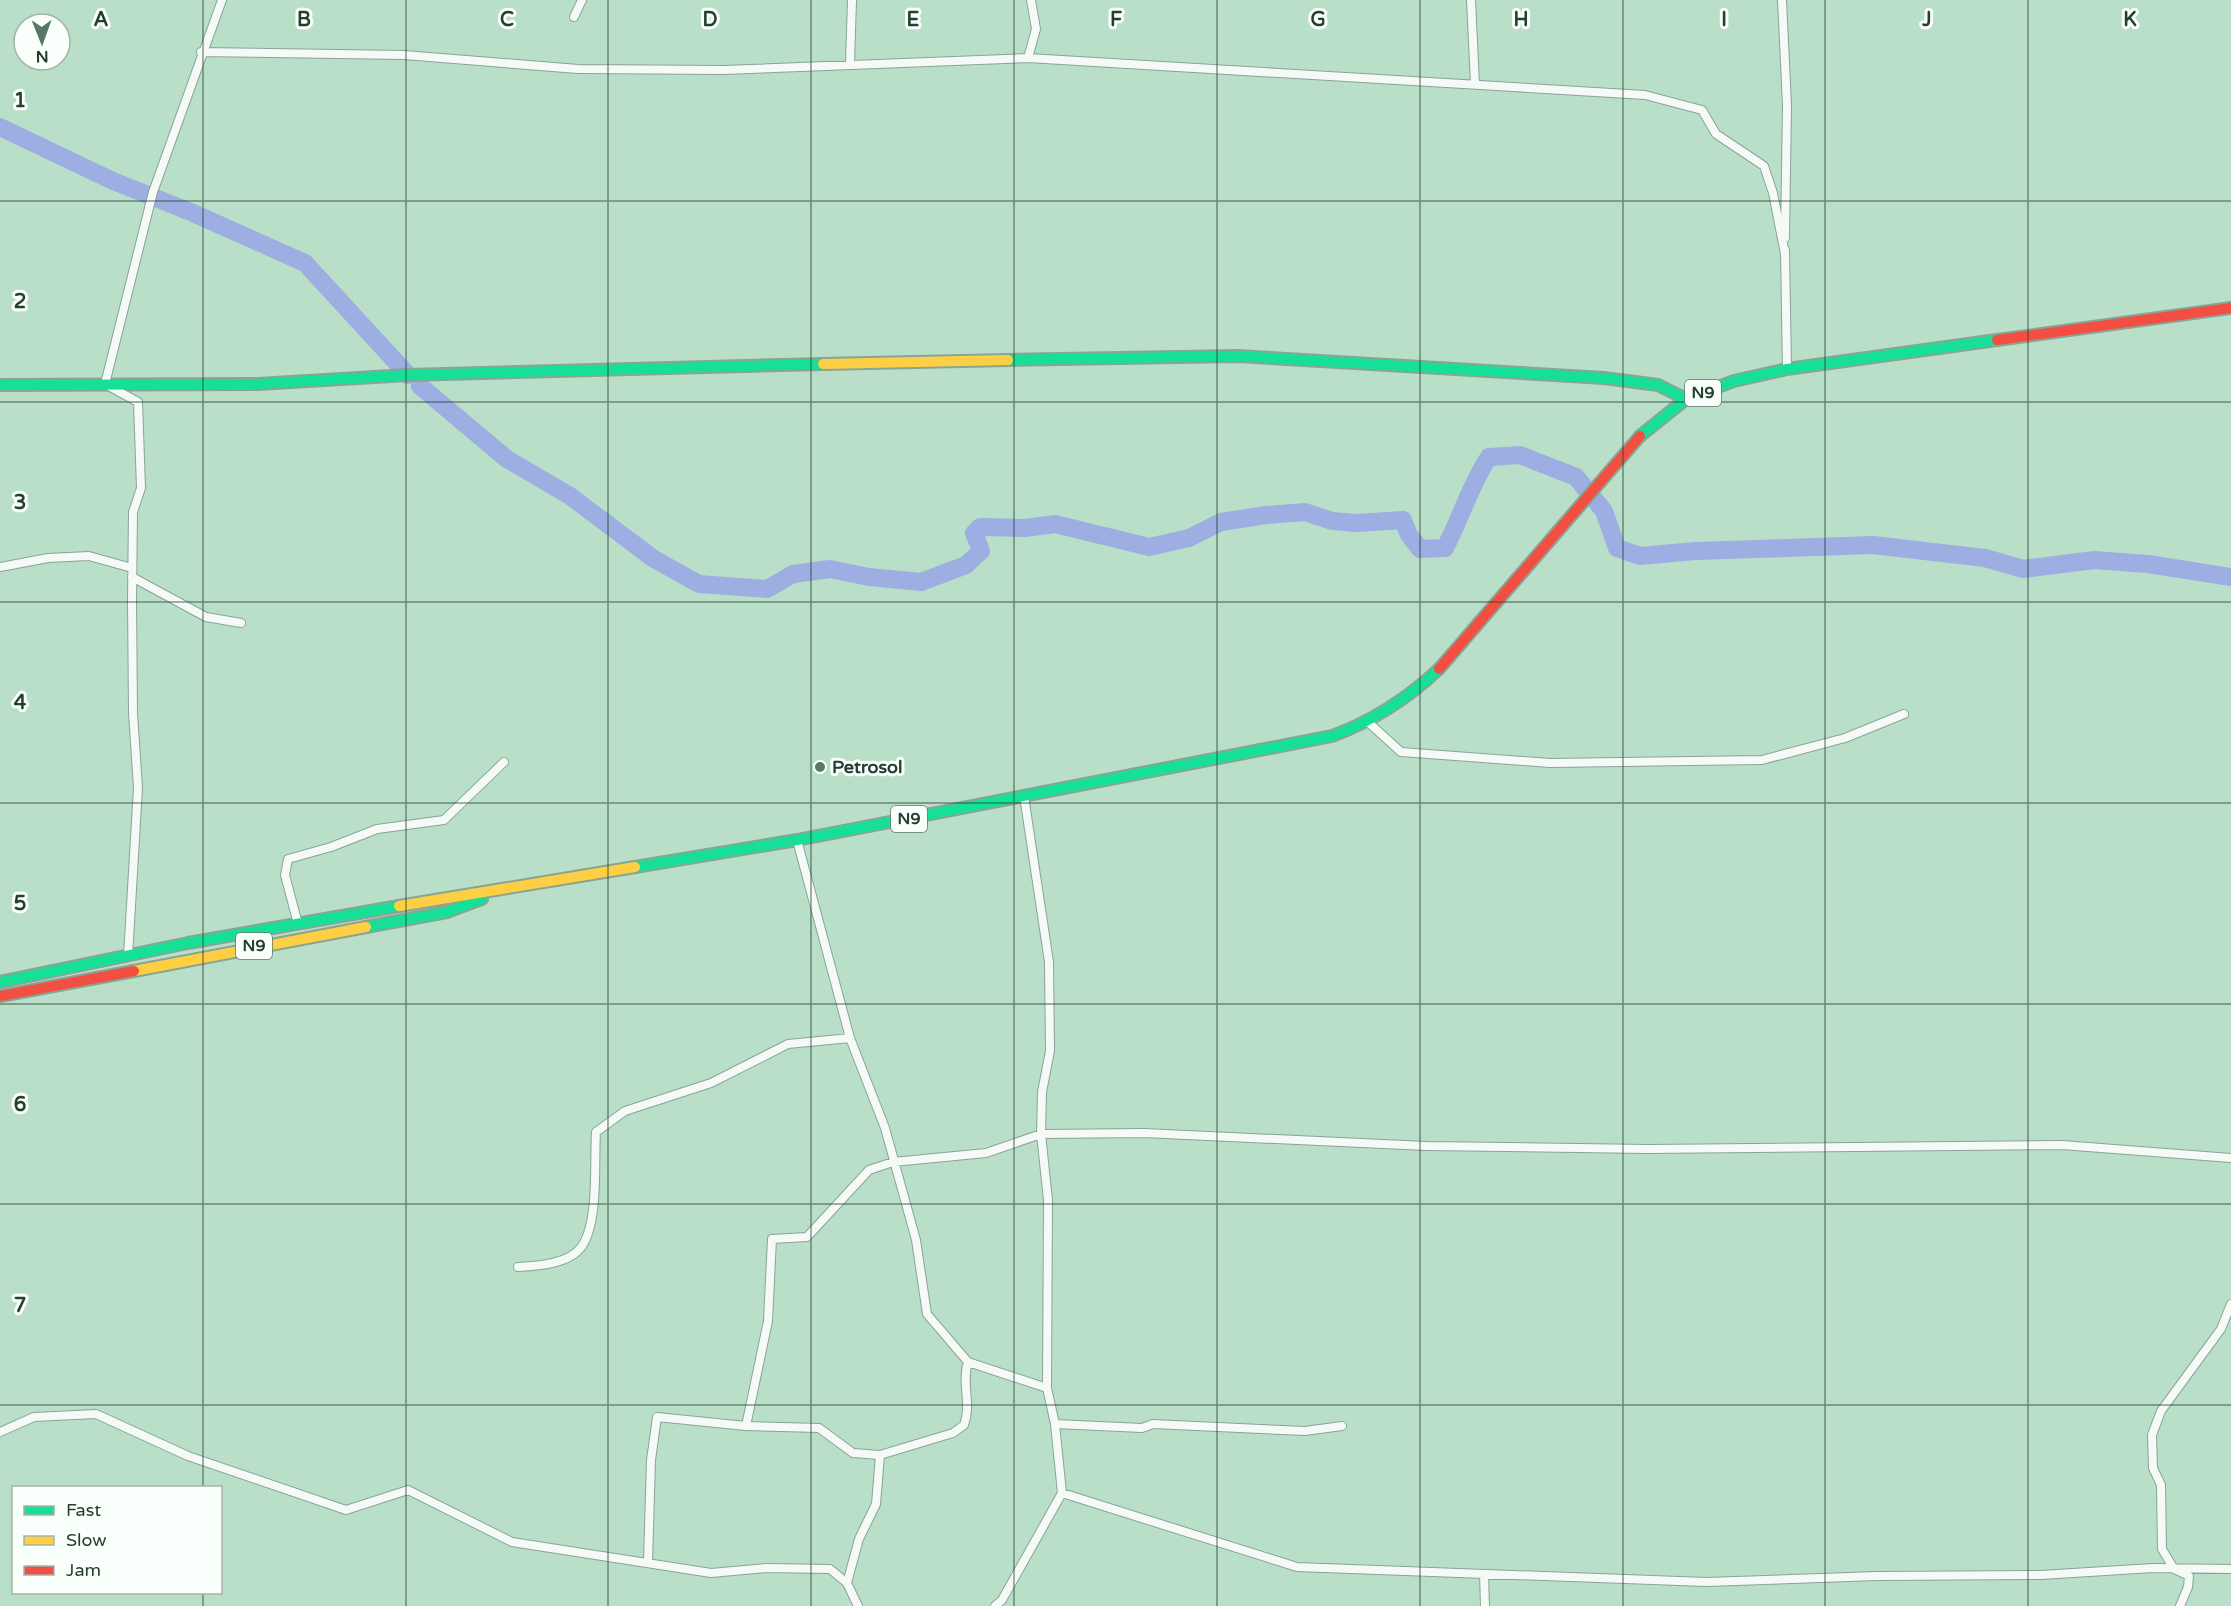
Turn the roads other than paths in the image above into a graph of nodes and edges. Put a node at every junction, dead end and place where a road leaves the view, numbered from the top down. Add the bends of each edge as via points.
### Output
1 (222, 0) edge
2 (582, 0) edge
3 (852, 0) edge
4 (1031, 0) edge
5 (1471, 0) edge
6 (1782, 0) edge
7 (574, 17) dead end
8 (201, 52) junction
9 (1028, 58) junction
10 (850, 63) junction
11 (1475, 84) junction
12 (1785, 254) junction
13 (2231, 308) edge
14 (1787, 369) junction
15 (105, 384) junction
16 (0, 385) edge
17 (1686, 399) junction
18 (0, 567) edge
19 (132, 568) junction
20 (132, 577) junction
21 (242, 622) dead end
22 (1904, 714) dead end
23 (1368, 722) junction
24 (504, 762) dead end
25 (1024, 796) junction
26 (797, 840) junction
27 (507, 890) junction
28 (298, 924) junction
29 (128, 956) junction
30 (0, 982) edge
31 (0, 996) edge
32 (850, 1038) junction
33 (1041, 1134) junction
34 (2231, 1158) edge
35 (893, 1162) junction
36 (518, 1267) dead end
37 (2231, 1305) edge
38 (968, 1362) junction
39 (1047, 1388) junction
40 (1055, 1424) junction
41 (746, 1426) junction
42 (1342, 1426) dead end
43 (0, 1432) edge
44 (880, 1455) junction
45 (1062, 1493) junction
46 (648, 1562) junction
47 (2174, 1569) junction
48 (2231, 1569) edge
49 (1484, 1574) junction
50 (847, 1583) junction
51 (858, 1606) edge
52 (995, 1606) edge
53 (1485, 1606) edge
54 (2180, 1606) edge

1 - 8 street
2 - 7 street
3 - 10 street
4 - 9 street via 1036,29
5 - 11 street
6 - 12 street via 1787,105
8 - 10 street via 404,55 578,69 724,70
8 - 15 street via 153,192
9 - 10 street
9 - 11 street
11 - 12 street via 1645,95 1702,110 1716,134 1764,166
12 - 14 street
13 - 14 main road, N9
14 - 17 main road, N9 via 1734,381
15 - 16 main road
15 - 17 main road via 258,384 647,367 1238,356 1604,378 1658,385
15 - 19 street via 138,402 141,489 133,512
17 - 23 main road, N9 via 1645,430 1614,463 1444,665 1412,695
18 - 19 street via 48,558 89,556
19 - 20 street
20 - 21 street via 206,617
20 - 29 street via 138,788
22 - 23 street via 1845,738 1762,760 1550,763 1401,752
23 - 25 main road, N9 via 1310,743
24 - 28 street via 444,820 377,829 288,859 285,875
25 - 26 main road, N9
25 - 33 street via 1049,962 1050,1051 1042,1092
26 - 27 main road, N9
26 - 32 street
27 - 28 main road, N9
27 - 31 main road, N9 via 447,912
28 - 29 main road, N9
29 - 30 main road, N9
32 - 35 street via 885,1128
32 - 36 street via 788,1044 711,1083 625,1111 596,1132 591,1225 582,1247 566,1258
33 - 34 street via 1144,1133 1426,1146 1648,1149 2062,1145
33 - 35 street via 986,1153
33 - 39 street via 1048,1200
35 - 38 street via 916,1240 927,1314
35 - 41 street via 869,1170 807,1237 772,1239 768,1321
37 - 47 street via 2221,1329 2161,1411 2152,1435 2153,1468 2161,1485 2162,1549
38 - 39 street
38 - 44 street via 964,1372 968,1405 964,1425 953,1433
39 - 40 street
40 - 42 street via 1305,1431
40 - 45 street
41 - 44 street via 819,1428 854,1453
41 - 46 street via 657,1418 651,1460
43 - 46 street via 34,1417 96,1414 188,1456 346,1510 408,1490 512,1542
44 - 50 street via 876,1504 859,1539
45 - 49 street via 1297,1567
45 - 52 street
46 - 50 street via 711,1573 766,1568 830,1569
47 - 48 street
47 - 49 street via 1706,1582
47 - 54 street via 2189,1576
49 - 53 street
50 - 51 street

